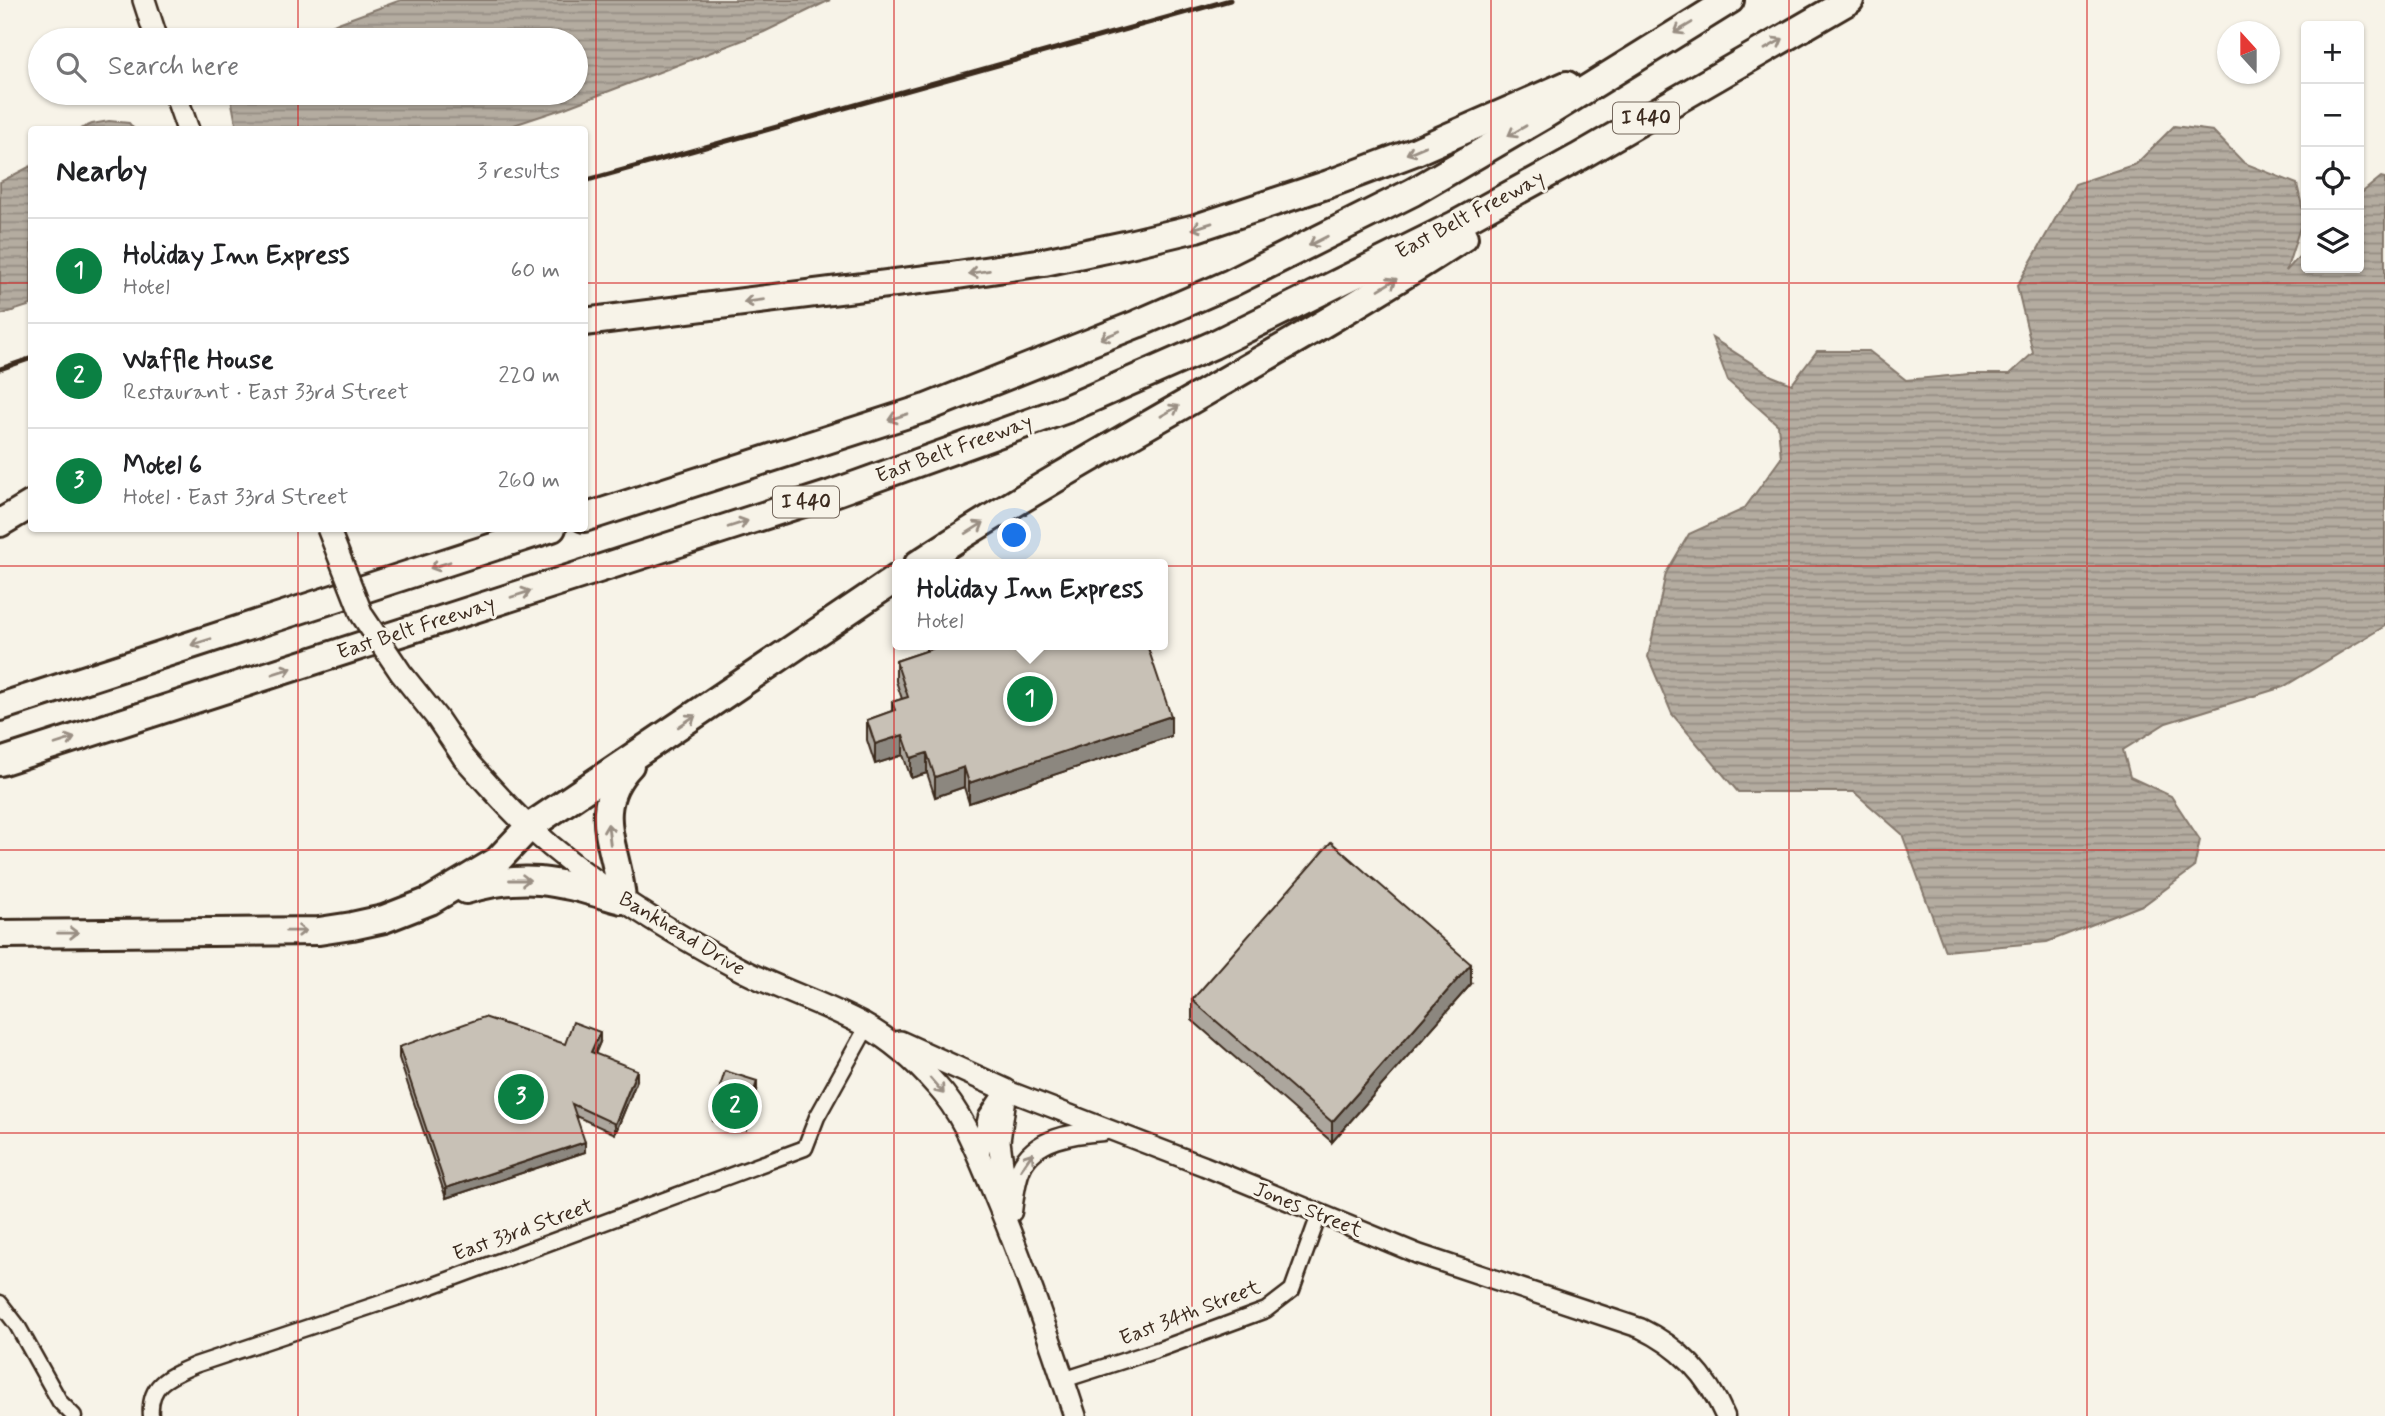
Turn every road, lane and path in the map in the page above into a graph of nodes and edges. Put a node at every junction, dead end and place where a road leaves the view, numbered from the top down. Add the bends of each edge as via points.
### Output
1 (144, 0) edge
2 (1730, 0) edge
3 (1850, 0) edge
4 (154, 28) edge
5 (1637, 56) junction
6 (179, 105) edge
7 (187, 126) edge
8 (1577, 158) junction
9 (588, 321) edge
10 (28, 506) edge
11 (588, 517) edge
12 (0, 523) edge
13 (330, 532) edge
14 (540, 532) edge
15 (926, 559) edge
16 (892, 581) edge
17 (0, 707) edge
18 (647, 748) junction
19 (0, 762) edge
20 (529, 827) junction
21 (622, 900) junction
22 (430, 901) junction
23 (0, 934) edge
24 (867, 1027) junction
25 (1006, 1090) junction
26 (1108, 1130) junction
27 (979, 1158) junction
28 (1319, 1214) junction
29 (1009, 1226) junction
30 (0, 1303) edge
31 (1063, 1380) junction
32 (74, 1416) edge
33 (151, 1416) edge
34 (1075, 1416) edge
35 (1725, 1416) edge

1 - 4 main road
2 -> 5 highway, I 440
8 -> 3 highway, East Belt Freeway / I 440
5 -> 9 highway via 1402,156 1184,231 1044,262
5 -> 11 highway, I 440 via 1413,192 1231,283 926,408
6 - 7 main road
15 -> 8 highway via 1093,455 1427,261
19 -> 8 highway, East Belt Freeway / I 440 via 831,494 1067,409 1346,280
10 - 12 highway
13 - 20 main road, Bankhead Drive, bridge via 362,615 401,673 464,758
14 -> 17 highway
18 -> 16 highway
18 - 20 highway
21 -> 18 highway via 607,812 619,777
20 - 21 main road, Bankhead Drive
20 - 22 highway via 497,861
22 -> 21 highway via 509,880 563,884
21 - 24 main road, Bankhead Drive via 735,967
23 -> 22 highway via 319,931 384,919
24 - 25 main road, Jones Street
24 -> 27 main road, Bankhead Drive via 915,1062 939,1087
24 - 33 street, East 33rd Street via 805,1148 429,1287 195,1365 164,1379 155,1390
25 - 26 street, Jones Street
25 - 27 street via 988,1117
25 - 29 main road, Bankhead Drive via 999,1141
26 - 28 street, Jones Street
29 -> 26 street via 1017,1178 1030,1154 1067,1136
27 - 29 main road, Bankhead Drive
28 - 31 street, East 34th Street via 1292,1290 1266,1310
28 - 35 street, Jones Street via 1418,1254 1648,1332 1691,1362
29 - 31 main road, Bankhead Drive
30 - 32 street via 60,1402
31 - 34 main road, Bankhead Drive

